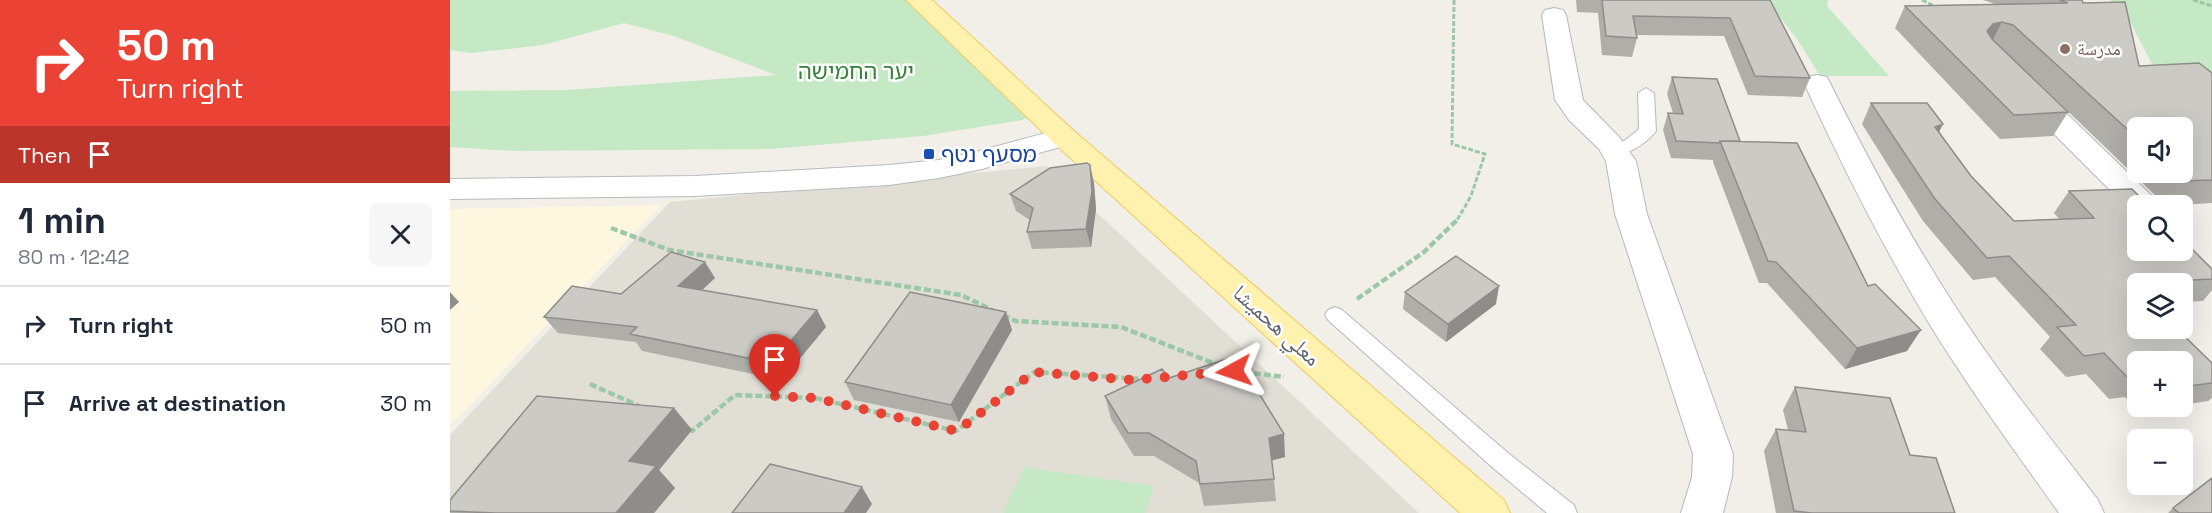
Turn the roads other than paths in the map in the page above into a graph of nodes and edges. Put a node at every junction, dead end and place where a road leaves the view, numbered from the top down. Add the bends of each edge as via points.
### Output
1 (918, 0) edge
2 (1554, 15) dead end
3 (2007, 72) edge
4 (1817, 83) dead end
5 (1646, 93) dead end
6 (1065, 137) junction
7 (1614, 150) junction
8 (450, 189) edge
9 (2133, 195) edge
10 (1335, 315) road end
11 (1489, 513) edge
12 (1565, 513) edge
13 (1702, 513) edge
14 (2083, 513) edge

1 - 6 main road, معلي هحميشا
2 - 7 street via 1569,100
3 - 9 street
4 - 14 street via 1852,157 1943,315
5 - 7 lane via 1648,131 1630,145
6 - 8 street via 982,160 889,175 695,186
6 - 11 main road, معلي هحميشا
7 - 13 street via 1621,161 1631,214 1713,454 1712,477
10 - 12 lane

